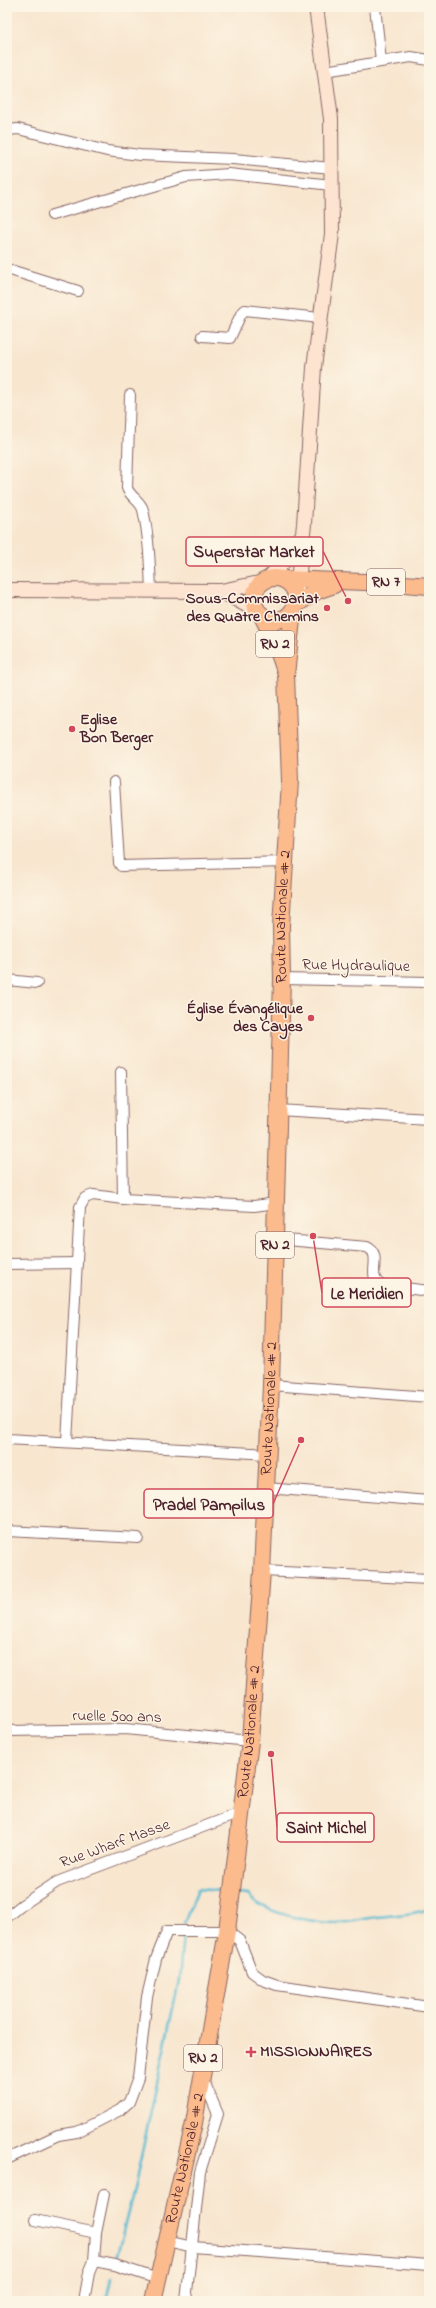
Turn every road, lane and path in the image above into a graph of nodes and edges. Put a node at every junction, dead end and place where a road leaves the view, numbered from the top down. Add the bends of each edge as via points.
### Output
1 (316, 7) edge
2 (375, 7) edge
3 (429, 60) edge
4 (381, 62) junction
5 (325, 71) junction
6 (7, 130) edge
7 (332, 168) junction
8 (332, 185) junction
9 (52, 215) dead end
10 (7, 269) edge
11 (78, 291) dead end
12 (320, 318) junction
13 (202, 336) dead end
14 (130, 395) dead end
15 (302, 536) junction
16 (277, 580) junction
17 (343, 582) junction
18 (429, 586) edge
19 (7, 590) edge
20 (151, 591) junction
21 (221, 591) junction
22 (294, 606) junction
23 (259, 612) junction
24 (286, 675) junction
25 (114, 782) dead end
26 (285, 862) junction
27 (282, 979) junction
28 (7, 980) edge
29 (429, 982) edge
30 (37, 983) dead end
31 (121, 1072) dead end
32 (278, 1110) junction
33 (429, 1119) edge
34 (122, 1200) junction
35 (276, 1203) junction
36 (275, 1239) junction
37 (77, 1263) junction
38 (7, 1264) edge
39 (429, 1291) edge
40 (271, 1385) junction
41 (429, 1397) edge
42 (7, 1439) edge
43 (67, 1442) junction
44 (268, 1454) junction
45 (266, 1488) junction
46 (429, 1501) edge
47 (7, 1531) edge
48 (138, 1538) dead end
49 (262, 1571) junction
50 (429, 1579) edge
51 (7, 1731) edge
52 (250, 1741) junction
53 (240, 1813) junction
54 (7, 1917) edge
55 (227, 1931) junction
56 (429, 2007) edge
57 (201, 2073) junction
58 (7, 2159) edge
59 (104, 2194) dead end
60 (35, 2220) dead end
61 (96, 2233) junction
62 (167, 2240) junction
63 (193, 2247) junction
64 (94, 2261) junction
65 (429, 2265) edge
66 (158, 2280) junction
67 (83, 2300) edge
68 (153, 2301) edge
69 (186, 2301) edge

1 - 5 main road
2 - 4 street
3 - 4 street via 411,57
4 - 5 street
5 - 7 main road via 331,119
6 - 7 street via 18,130 106,151 140,155 234,159
7 - 8 main road
8 - 9 street via 228,174 186,177
8 - 12 main road via 332,234
10 - 11 street
12 - 13 street via 245,310 230,338
12 - 15 main road
14 - 20 street via 127,488 143,510 150,558
15 - 16 main road
15 - 16 main road via 287,558
16 - 17 main road, RN 7
16 - 21 main road, RN 2
16 - 22 main road via 293,588
16 - 23 main road via 254,598
17 - 18 main road, RN 7
17 - 22 main road, RN 7 via 317,591
19 - 20 main road, RN 2
20 - 21 main road, RN 2
21 - 23 main road, RN 2
22 - 23 main road via 280,619 269,619
22 - 24 main road, Route Nationale # 2 / RN 2
23 - 24 main road, Route Nationale # 2 / RN 2 via 275,642
24 - 26 main road, Route Nationale # 2 / RN 2 via 290,782
25 - 26 street via 121,866
26 - 27 main road, Route Nationale # 2 / RN 2 via 281,926
27 - 29 street, Rue Hydraulique
27 - 32 main road, Route Nationale # 2 / RN 2
28 - 30 street
31 - 34 street
32 - 33 street
32 - 35 main road, Route Nationale # 2 / RN 2
34 - 35 street via 254,1206
34 - 37 street via 93,1195 81,1202
35 - 36 main road, Route Nationale # 2 / RN 2
36 - 39 street via 367,1247 375,1256 376,1283
36 - 40 main road, Route Nationale # 2 / RN 2
37 - 38 street
37 - 43 street
40 - 41 street
40 - 44 main road, Route Nationale # 2 / RN 2
42 - 43 street
43 - 44 street
44 - 45 main road, Route Nationale # 2 / RN 2
45 - 46 street
45 - 49 main road, Route Nationale # 2 / RN 2
47 - 48 street
49 - 50 street
49 - 52 main road, Route Nationale # 2 / RN 2
51 - 52 street, ruelle 500 ans via 125,1729
52 - 53 main road, Route Nationale # 2 / RN 2
53 - 54 street, Rue Wharf Masse via 57,1882
53 - 55 main road, Route Nationale # 2 / RN 2
55 - 56 street via 240,1941 252,1972 277,1986
55 - 57 main road, Route Nationale # 2 / RN 2
55 - 58 street via 167,1931 156,1959 147,1997 138,2078 129,2102 120,2110 88,2127 58,2135
57 - 62 main road, Route Nationale # 2 / RN 2 via 194,2123
57 - 63 street via 218,2114 200,2172
59 - 61 street
60 - 61 street
61 - 64 street
62 - 63 street
62 - 66 main road, Route Nationale # 2 / RN 2
63 - 65 street
63 - 69 street
64 - 66 street via 115,2265
64 - 67 street
66 - 68 main road, Route Nationale # 2 / RN 2

